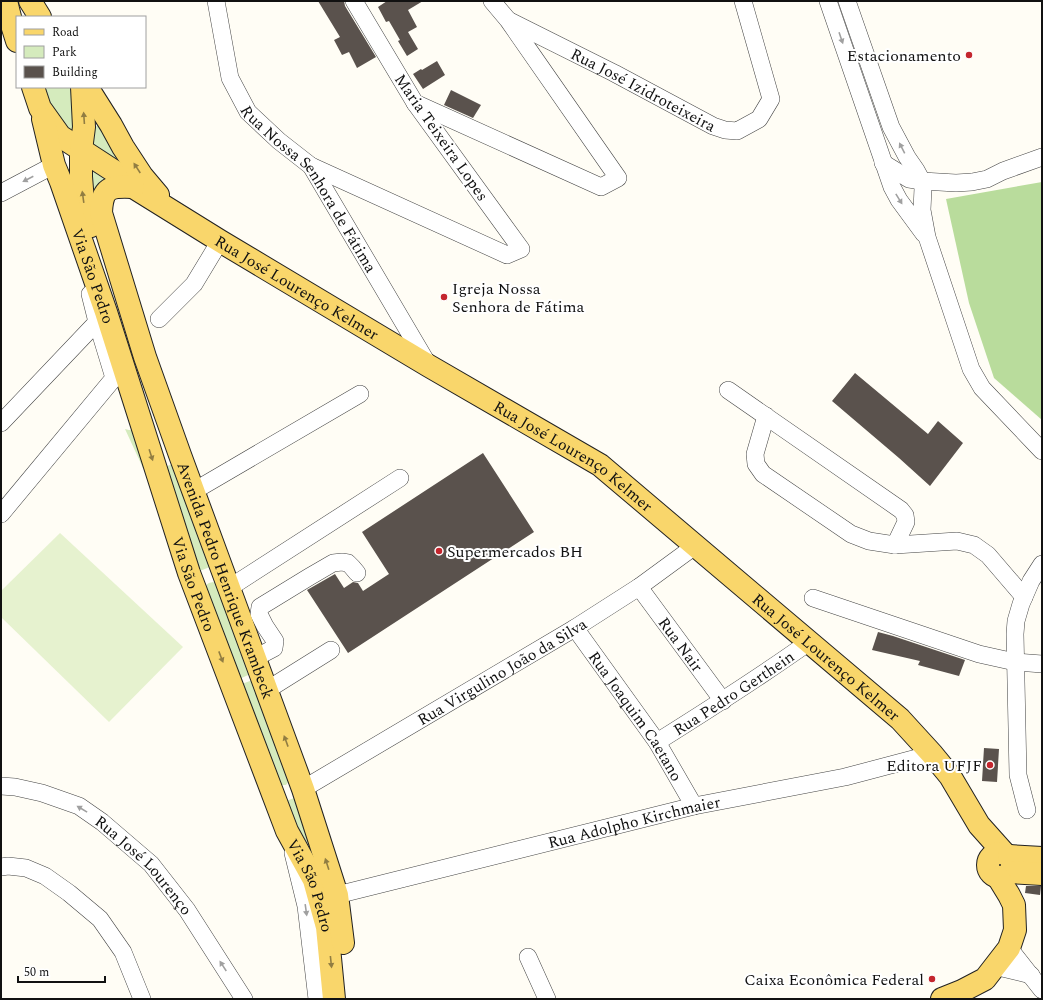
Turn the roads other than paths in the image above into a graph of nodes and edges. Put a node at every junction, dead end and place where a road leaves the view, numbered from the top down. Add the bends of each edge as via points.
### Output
1 (30, 1) edge
2 (40, 1) edge
3 (354, 1) edge
4 (492, 1) edge
5 (744, 1) edge
6 (828, 1) edge
7 (847, 1) edge
8 (215, 2) edge
9 (39, 16) edge
10 (48, 16) edge
11 (508, 20) junction
12 (874, 79) junction
13 (856, 84) junction
14 (33, 88) edge
15 (82, 88) edge
16 (88, 88) edge
17 (414, 103) junction
18 (40, 108) junction
19 (81, 150) junction
20 (1042, 157) edge
21 (883, 163) junction
22 (54, 166) junction
23 (312, 166) junction
24 (922, 181) junction
25 (133, 187) junction
26 (1, 193) edge
27 (170, 210) junction
28 (927, 237) junction
29 (220, 241) junction
30 (159, 319) dead end
31 (97, 322) junction
32 (429, 366) junction
33 (114, 378) junction
34 (728, 390) dead end
35 (360, 394) dead end
36 (766, 416) junction
37 (1, 423) edge
38 (142, 424) junction
39 (1042, 451) edge
40 (180, 454) junction
41 (400, 478) dead end
42 (194, 491) junction
43 (1, 514) edge
44 (895, 544) junction
45 (695, 546) junction
46 (1042, 564) edge
47 (357, 573) dead end
48 (639, 587) junction
49 (230, 588) junction
50 (196, 593) junction
51 (813, 598) dead end
52 (1024, 598) junction
53 (575, 628) junction
54 (809, 642) junction
55 (330, 650) dead end
56 (255, 658) junction
57 (1015, 662) junction
58 (1042, 664) edge
59 (267, 690) junction
60 (723, 701) junction
61 (240, 708) junction
62 (657, 742) junction
63 (933, 756) junction
64 (1, 786) edge
65 (303, 789) junction
66 (694, 806) junction
67 (1027, 810) dead end
68 (287, 831) junction
69 (1042, 858) edge
70 (1, 867) edge
71 (1004, 869) junction
72 (1042, 874) edge
73 (337, 895) junction
74 (1009, 948) junction
75 (528, 957) dead end
76 (994, 966) junction
77 (1031, 975) junction
78 (1042, 990) edge
79 (142, 999) edge
80 (244, 999) edge
81 (317, 999) edge
82 (334, 999) edge
83 (349, 999) edge
84 (548, 999) edge
85 (942, 999) edge

1 - 9 main road
2 - 10 main road
3 - 17 street, Maria Teixeira Lopes
4 - 11 street
5 - 11 street, Rua José Izidroteixeira via 771,99 759,119 737,131 713,126
6 -> 13 street
7 - 12 street
8 - 23 street, Rua Nossa Senhora de Fátima via 230,78 248,112 279,141
11 - 17 street via 618,178 601,187
12 - 13 street
24 -> 12 street via 891,127
13 - 21 street
14 - 18 main road, Rua José Lourenço Kelmer
19 -> 15 main road, Via São Pedro via 84,127
27 -> 16 main road, Rua José Lourenço Kelmer via 142,176
17 - 23 street, Maria Teixeira Lopes via 521,249 507,255
18 - 19 main road, Rua José Lourenço Kelmer via 60,136
18 - 22 main road
19 - 25 main road, Rua José Lourenço Kelmer via 120,175
40 -> 19 main road, Via São Pedro via 154,417 83,201
20 - 24 street via 987,179 956,183
21 - 24 street via 909,179
21 -> 28 street via 899,200
22 -> 26 street
22 - 31 street via 53,193 92,300
22 - 38 main road, Via São Pedro via 106,312
23 - 32 street, Rua Nossa Senhora de Fátima
24 - 28 street via 922,210
25 - 27 main road, Rua José Lourenço Kelmer
25 - 40 main road, Avenida Pedro Henrique Krambeck via 119,186 107,191 101,204 101,213 145,357
27 - 29 main road, Rua José Lourenço Kelmer
28 - 39 street via 971,369 982,388
29 - 30 street via 194,284
29 - 32 main road, Rua José Lourenço Kelmer
31 - 33 street
31 - 37 street
32 - 45 main road, Rua José Lourenço Kelmer via 600,465
33 - 38 main road via 124,413 128,418
33 - 43 street
34 - 36 street
35 - 42 street
36 - 44 street via 901,510 906,522
36 - 44 street via 755,454 756,464 762,474 851,534 868,541
38 -> 50 main road, Via São Pedro
40 - 42 main road, Avenida Pedro Henrique Krambeck
41 - 49 street
42 - 49 main road, Avenida Pedro Henrique Krambeck
44 - 52 street via 957,542 974,545 988,555
45 - 48 street, Rua Virgulino João da Silva
45 - 54 main road, Rua José Lourenço Kelmer
46 - 52 street
47 - 56 street via 348,564 333,563 260,607 259,614 276,641 274,648
48 - 53 street, Rua Virgulino João da Silva
48 - 60 street, Rua Nair
49 - 56 main road, Avenida Pedro Henrique Krambeck
50 - 56 main road via 201,579 208,576 218,580 245,650 248,655
50 -> 61 main road, Via São Pedro
51 - 57 street via 979,654
52 - 57 street via 1016,621
53 - 62 street, Rua Joaquim Caetano
53 - 65 street, Rua Virgulino João da Silva
54 - 60 street, Rua Pedro Gerthein
54 - 63 main road, Rua José Lourenço Kelmer via 900,720
55 - 59 street
56 - 59 main road, Avenida Pedro Henrique Krambeck
57 - 58 street
57 - 67 street via 1018,775
65 -> 59 main road, Avenida Pedro Henrique Krambeck
60 - 62 street, Rua Pedro Gerthein
61 - 65 main road via 249,712 278,787 288,793
61 - 68 main road, Via São Pedro
62 - 66 street, Rua Joaquim Caetano
63 - 66 street, Rua Adolpho Kirchmaier via 845,777
63 - 71 main road, Rua José Lourenço Kelmer via 942,781 977,841
80 -> 64 street, Rua José Lourenço via 187,910 151,864 79,806 42,793
73 -> 65 main road, Avenida Pedro Henrique Krambeck
66 - 73 street, Rua Adolpho Kirchmaier
68 -> 81 street via 306,906
68 -> 82 main road, Via São Pedro via 314,880 327,927
69 - 71 main road
70 - 79 street via 26,868 45,876 100,918 123,952
71 - 72 main road
71 - 74 main road via 1014,906 1015,930
73 - 83 main road, Avenida Pedro Henrique Krambeck
74 - 76 main road
74 - 77 street
75 - 84 street
76 - 77 street
76 - 85 main road via 985,980
77 - 78 street

